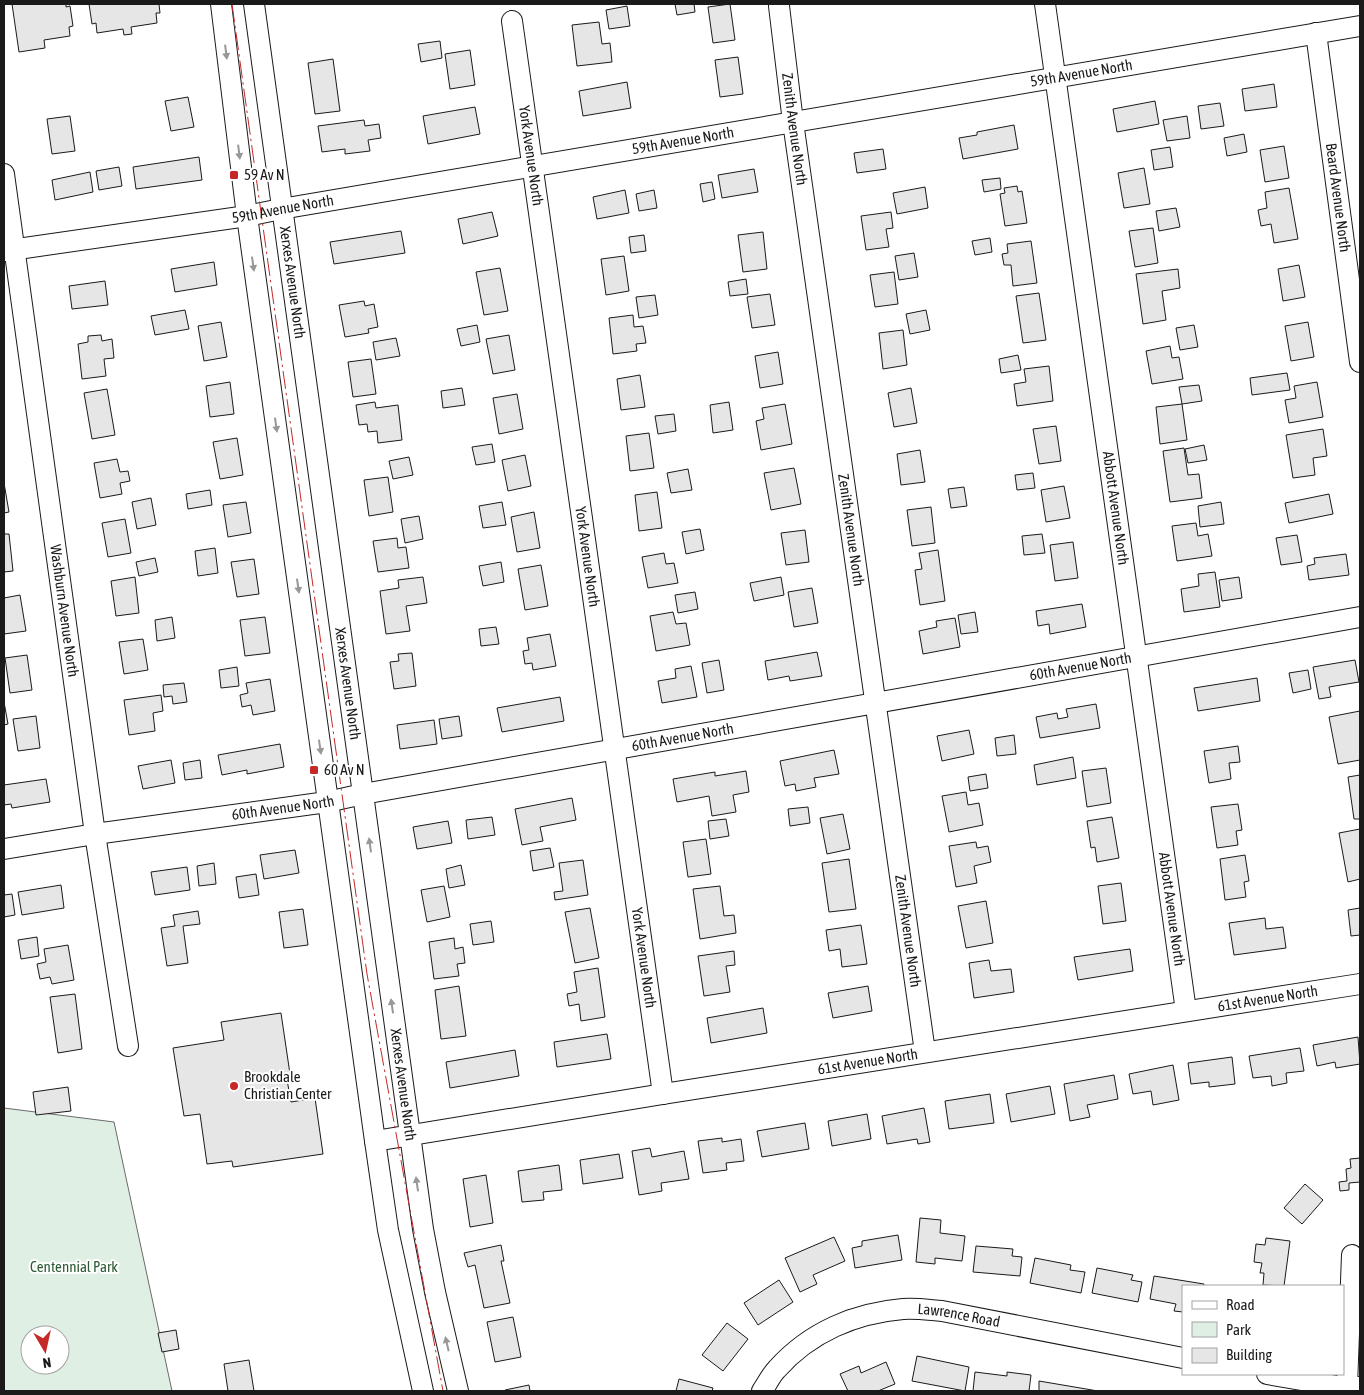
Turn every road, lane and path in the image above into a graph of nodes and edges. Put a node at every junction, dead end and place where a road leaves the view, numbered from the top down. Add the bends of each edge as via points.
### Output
1 (221, 4) edge
2 (254, 4) edge
3 (1045, 4) edge
4 (779, 6) dead end
5 (512, 21) dead end
6 (1360, 26) edge
7 (1316, 33) junction
8 (1054, 77) junction
9 (793, 122) junction
10 (532, 166) junction
11 (4, 174) edge
12 (281, 209) junction
13 (247, 216) junction
14 (8, 251) edge
15 (1360, 362) edge
16 (1360, 617) edge
17 (1136, 657) junction
18 (875, 703) junction
19 (614, 749) junction
20 (363, 794) junction
21 (328, 802) junction
22 (95, 834) junction
23 (4, 849) edge
24 (1360, 984) edge
25 (1186, 1011) junction
26 (128, 1046) dead end
27 (925, 1052) junction
28 (663, 1094) junction
29 (411, 1136) junction
30 (375, 1141) junction
31 (1352, 1255) dead end
32 (1182, 1358) edge
33 (1271, 1375) edge
34 (1354, 1387) edge
35 (423, 1391) edge
36 (458, 1391) edge
37 (762, 1391) edge

1 -> 13 street
2 - 12 street, Xerxes Avenue North
3 - 8 street, Abbott Avenue North
4 - 9 street, Zenith Avenue North
5 - 10 street, York Avenue North
6 - 7 street, 59th Avenue North
7 - 8 street, 59th Avenue North
7 - 15 street, Beard Avenue North
8 - 9 street, 59th Avenue North
8 - 17 street, Abbott Avenue North
9 - 10 street, 59th Avenue North
9 - 18 street, Zenith Avenue North
10 - 12 street, 59th Avenue North
10 - 19 street, York Avenue North
11 - 14 street, Washburn Avenue North
12 - 13 street, 59th Avenue North
12 - 20 street, Xerxes Avenue North
13 - 14 street, 59th Avenue North
13 -> 21 street
14 - 22 street, Washburn Avenue North
16 - 17 street, 60th Avenue North
17 - 18 street, 60th Avenue North
17 - 25 street, Abbott Avenue North
18 - 19 street, 60th Avenue North
18 - 27 street, Zenith Avenue North
19 - 20 street, 60th Avenue North
19 - 28 street, York Avenue North
20 - 21 street, 60th Avenue North
29 -> 20 street, Xerxes Avenue North
21 - 22 street, 60th Avenue North
21 - 30 street
22 - 23 street, 60th Avenue North
22 - 26 street, Washburn Avenue North
24 - 25 street, 61st Avenue North
25 - 27 street, 61st Avenue North
27 - 28 street, 61st Avenue North
28 - 29 street, 61st Avenue North
29 - 30 street, 61st Avenue North
36 -> 29 street, Xerxes Avenue North via 425,1238
30 - 35 street via 388,1230
31 - 34 street
32 - 37 street, Lawrence Road via 942,1311 905,1309 869,1313 835,1326 804,1344 776,1370
33 - 34 street

